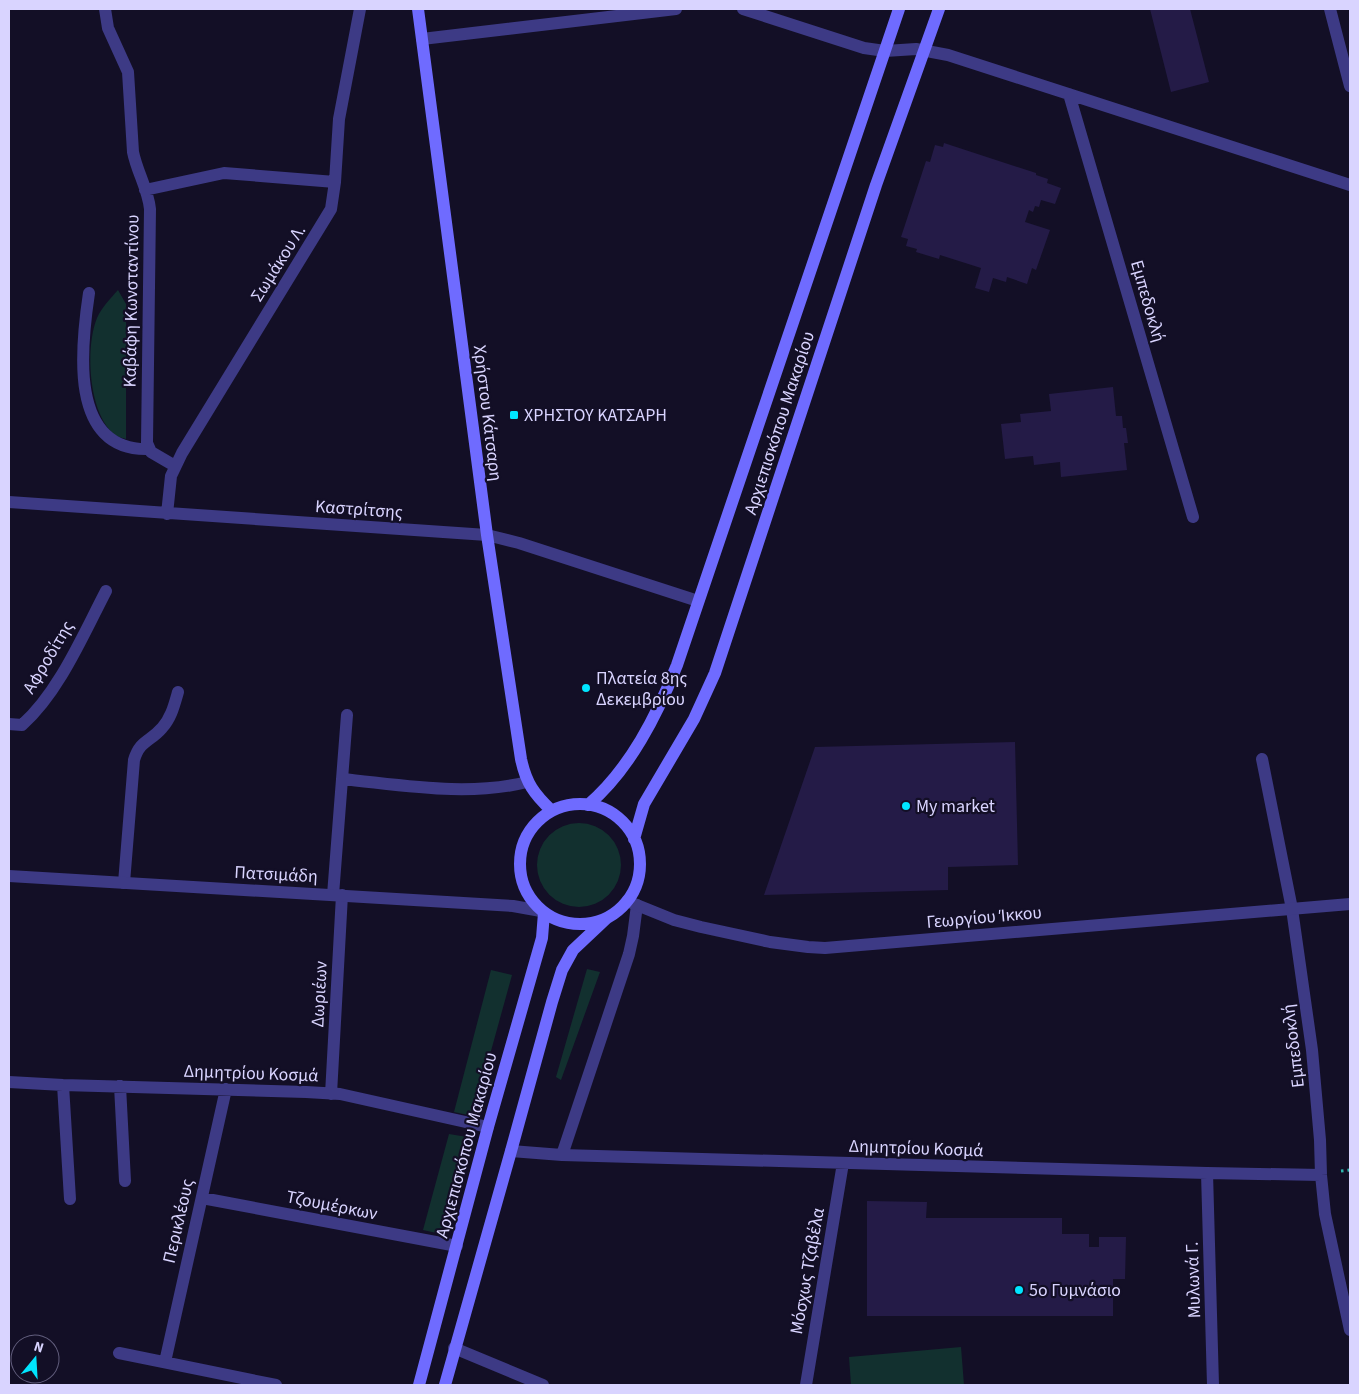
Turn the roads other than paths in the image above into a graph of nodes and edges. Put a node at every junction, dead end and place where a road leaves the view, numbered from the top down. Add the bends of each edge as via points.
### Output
1 (105, 9) edge
2 (360, 9) edge
3 (418, 9) edge
4 (676, 9) edge
5 (743, 9) edge
6 (899, 9) edge
7 (939, 9) edge
8 (1330, 9) edge
9 (422, 39) junction
10 (885, 50) junction
11 (924, 50) junction
12 (1350, 86) edge
13 (1069, 94) junction
14 (335, 182) junction
15 (1350, 185) edge
16 (146, 190) junction
17 (89, 293) dead end
18 (149, 449) junction
19 (175, 466) junction
20 (9, 502) edge
21 (166, 514) junction
22 (1193, 517) dead end
23 (487, 535) junction
24 (106, 591) dead end
25 (698, 601) junction
26 (178, 692) dead end
27 (347, 715) dead end
28 (9, 724) edge
29 (1262, 759) dead end
30 (342, 779) junction
31 (527, 782) junction
32 (588, 805) junction
33 (552, 810) junction
34 (634, 839) junction
35 (9, 876) edge
36 (124, 883) junction
37 (338, 895) junction
38 (632, 903) junction
39 (1350, 904) edge
40 (1292, 909) junction
41 (542, 912) junction
42 (607, 918) junction
43 (9, 1082) edge
44 (63, 1085) junction
45 (120, 1086) junction
46 (226, 1089) junction
47 (331, 1094) junction
48 (488, 1128) junction
49 (511, 1151) junction
50 (562, 1155) junction
51 (843, 1163) junction
52 (1207, 1173) junction
53 (1320, 1175) junction
54 (125, 1181) dead end
55 (202, 1198) junction
56 (70, 1199) dead end
57 (457, 1246) junction
58 (1350, 1330) edge
59 (454, 1348) junction
60 (119, 1353) dead end
61 (165, 1362) junction
62 (276, 1385) edge
63 (419, 1385) edge
64 (445, 1385) edge
65 (543, 1385) edge
66 (806, 1385) edge
67 (1213, 1385) edge

1 - 16 street, Καβάφη Κωνσταντίνου via 108,28 128,72 133,152
2 - 14 street, Σωμάκου Λ. via 339,119
3 - 9 main road, Χρήστου Κάτσαρη
4 - 9 street
5 - 10 street via 864,48
6 - 10 main road, Αρχιεπισκόπου Μακαρίου
7 - 11 main road, Αρχιεπισκόπου Μακαρίου
8 - 12 street
9 - 23 main road, Χρήστου Κάτσαρη
10 - 11 street
10 - 25 main road, Αρχιεπισκόπου Μακαρίου
11 - 13 street
11 - 34 main road, Αρχιεπισκόπου Μακαρίου via 876,185 715,673 694,719 644,804
13 - 15 street
13 - 22 street, Εμπεδοκλή
14 - 16 street via 215,173
14 - 19 street, Σωμάκου Λ. via 331,209
16 - 18 street, Καβάφη Κωνσταντίνου via 150,209 146,435
17 - 18 street via 83,359 86,393 97,426 115,443
18 - 19 street
19 - 21 street, Σωμάκου Λ.
20 - 21 street, Καστρίτσης
21 - 23 street, Καστρίτσης
23 - 25 street, Καστρίτσης
23 - 31 main road, Χρήστου Κάτσαρη via 520,759
24 - 28 street, Αφροδίτης via 54,688 22,725
25 - 32 main road, Αρχιεπισκόπου Μακαρίου via 677,664 650,722 624,766
26 - 36 street via 168,721 141,745 134,760
27 - 30 street, Δωριέων
29 - 40 street, Εμπεδοκλή
30 - 31 street via 461,789
30 - 37 street, Δωριέων
31 - 33 main road, Χρήστου Κάτσαρη
32 - 33 main road
32 - 34 main road via 607,810 620,820
33 - 41 main road via 529,831 522,844 520,859 520,875 525,889
34 - 38 main road via 640,863
35 - 36 street, Πατσιμάδη
36 - 37 street, Πατσιμάδη
37 - 41 street, Πατσιμάδη via 513,906
37 - 47 street, Δωριέων
38 - 40 street, Γεωργίου Ίκκου via 701,927 770,942 825,948
38 - 42 main road
38 - 50 street via 634,936 629,954
39 - 40 street, Γεωργίου Ίκκου
40 - 53 street, Εμπεδοκλή via 1312,1050
41 - 42 main road via 553,919 582,925
41 - 48 main road, Αρχιεπισκόπου Μακαρίου via 542,938
42 - 49 main road via 573,950 562,970
43 - 44 street, Δημητρίου Κοσμά
44 - 45 street, Δημητρίου Κοσμά
44 - 56 street
45 - 46 street, Δημητρίου Κοσμά
45 - 54 street
46 - 47 street, Δημητρίου Κοσμά
46 - 55 street, Περικλέους
47 - 48 street, Δημητρίου Κοσμά
48 - 57 main road, Αρχιεπισκόπου Μακαρίου
49 - 50 street, Δημητρίου Κοσμά
49 - 59 main road
50 - 51 street, Δημητρίου Κοσμά
51 - 52 street, Δημητρίου Κοσμά
51 - 66 street, Μόσχως Τζαβέλα
52 - 53 street, Δημητρίου Κοσμά
52 - 67 street, Μυλωνά Γ.
53 - 58 street, Εμπεδοκλή via 1325,1214
55 - 57 street, Τζουμέρκων
55 - 61 street, Περικλέους
57 - 63 main road, Αρχιεπισκόπου Μακαρίου
59 - 64 main road
59 - 65 street
60 - 61 street
61 - 62 street

